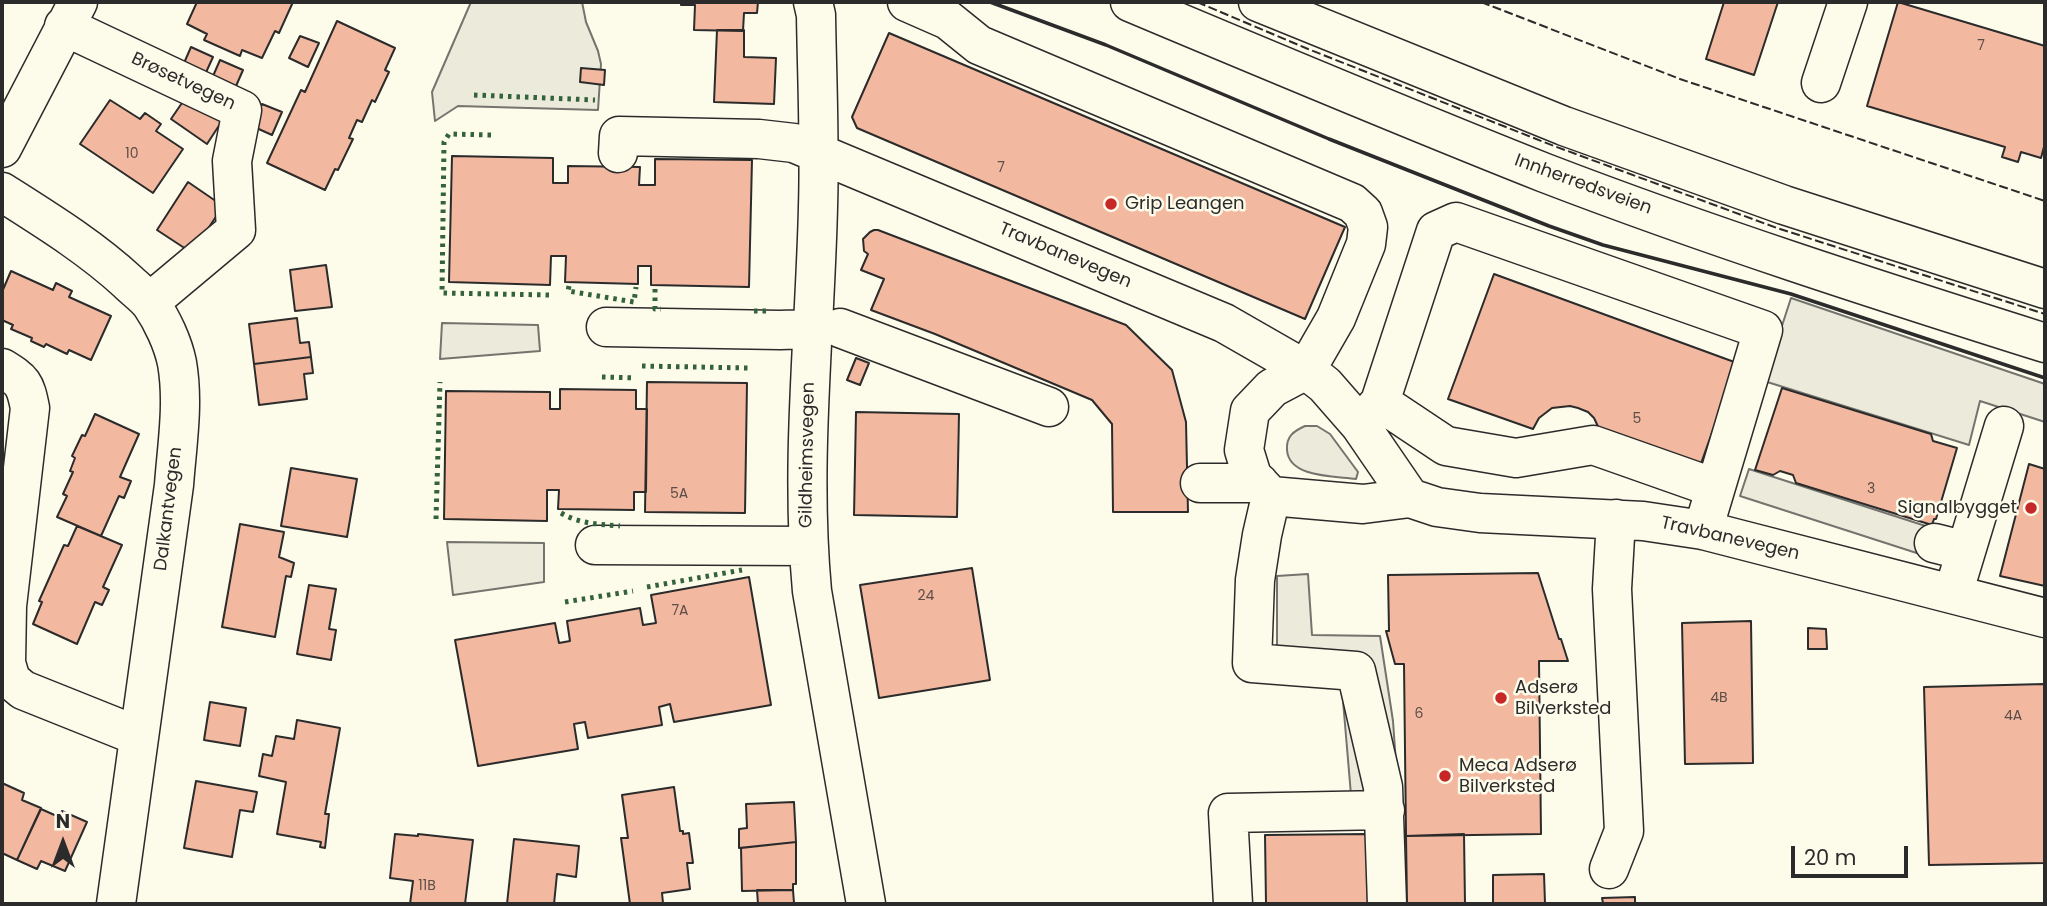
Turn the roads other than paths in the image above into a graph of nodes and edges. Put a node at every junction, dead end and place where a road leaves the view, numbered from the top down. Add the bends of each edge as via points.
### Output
1 (907, 2) edge
2 (1130, 2) edge
3 (1258, 2) edge
4 (1848, 2) edge
5 (822, 6) edge
6 (71, 14) edge
7 (1821, 83) dead end
8 (2, 148) edge
9 (618, 153) dead end
10 (819, 153) junction
11 (2, 192) edge
12 (2045, 289) edge
13 (150, 302) junction
14 (607, 327) dead end
15 (826, 328) junction
16 (2045, 343) edge
17 (2, 368) edge
18 (1306, 370) junction
19 (1049, 407) dead end
20 (1370, 413) junction
21 (2004, 426) dead end
22 (1726, 481) junction
23 (1200, 482) dead end
24 (1265, 489) junction
25 (1410, 498) junction
26 (1616, 519) junction
27 (1703, 530) junction
28 (595, 545) dead end
29 (808, 546) junction
30 (1953, 594) junction
31 (2045, 618) edge
32 (138, 736) junction
33 (1385, 810) junction
34 (1609, 869) dead end
35 (116, 904) edge
36 (866, 904) edge
37 (1233, 904) edge
38 (1387, 904) edge

1 - 18 main road via 948,20 979,45 1352,203 1363,212 1368,227 1366,244 1336,318
2 - 16 main road, Innherredsveien via 1547,173 1766,253
3 - 12 main road via 1564,126 1784,205
4 - 7 main road
5 - 10 main road, Gildheimsvegen
6 - 8 main road, Brøsetvegen
6 - 13 main road, Brøsetvegen via 242,110 232,161 236,230
9 - 10 main road, Travbanevegen via 619,136 759,139 794,143
10 - 15 main road, Gildheimsvegen
10 - 18 main road, Travbanevegen via 1224,323
11 - 13 main road, Dalkantvegen via 103,259
13 - 32 main road, Dalkantvegen via 176,360 180,406 174,485
14 - 15 main road
15 - 19 main road
15 - 29 main road, Gildheimsvegen via 806,492
17 - 32 main road via 21,380 30,408 7,606 6,663 11,680 23,690
18 - 20 main road, Travbanevegen
18 - 24 main road via 1272,387 1250,411 1244,450 1252,476
20 - 22 main road via 1446,446 1516,458 1593,444
20 - 22 main road via 1436,231 1456,222 1763,330
20 - 25 main road, Travbanevegen
21 - 30 main road via 1950,547
22 - 27 main road
23 - 24 main road, Travbanevegen
24 - 25 main road, Travbanevegen via 1363,503
24 - 33 main road via 1252,663 1356,671
25 - 26 main road, Travbanevegen via 1437,508 1480,513
26 - 27 main road, Travbanevegen
26 - 34 main road via 1612,589 1625,831
27 - 30 main road, Travbanevegen
28 - 29 main road
29 - 36 main road, Gildheimsvegen
30 - 31 main road, Travbanevegen
32 - 35 main road, Dalkantvegen
33 - 37 main road via 1228,813
33 - 38 main road

